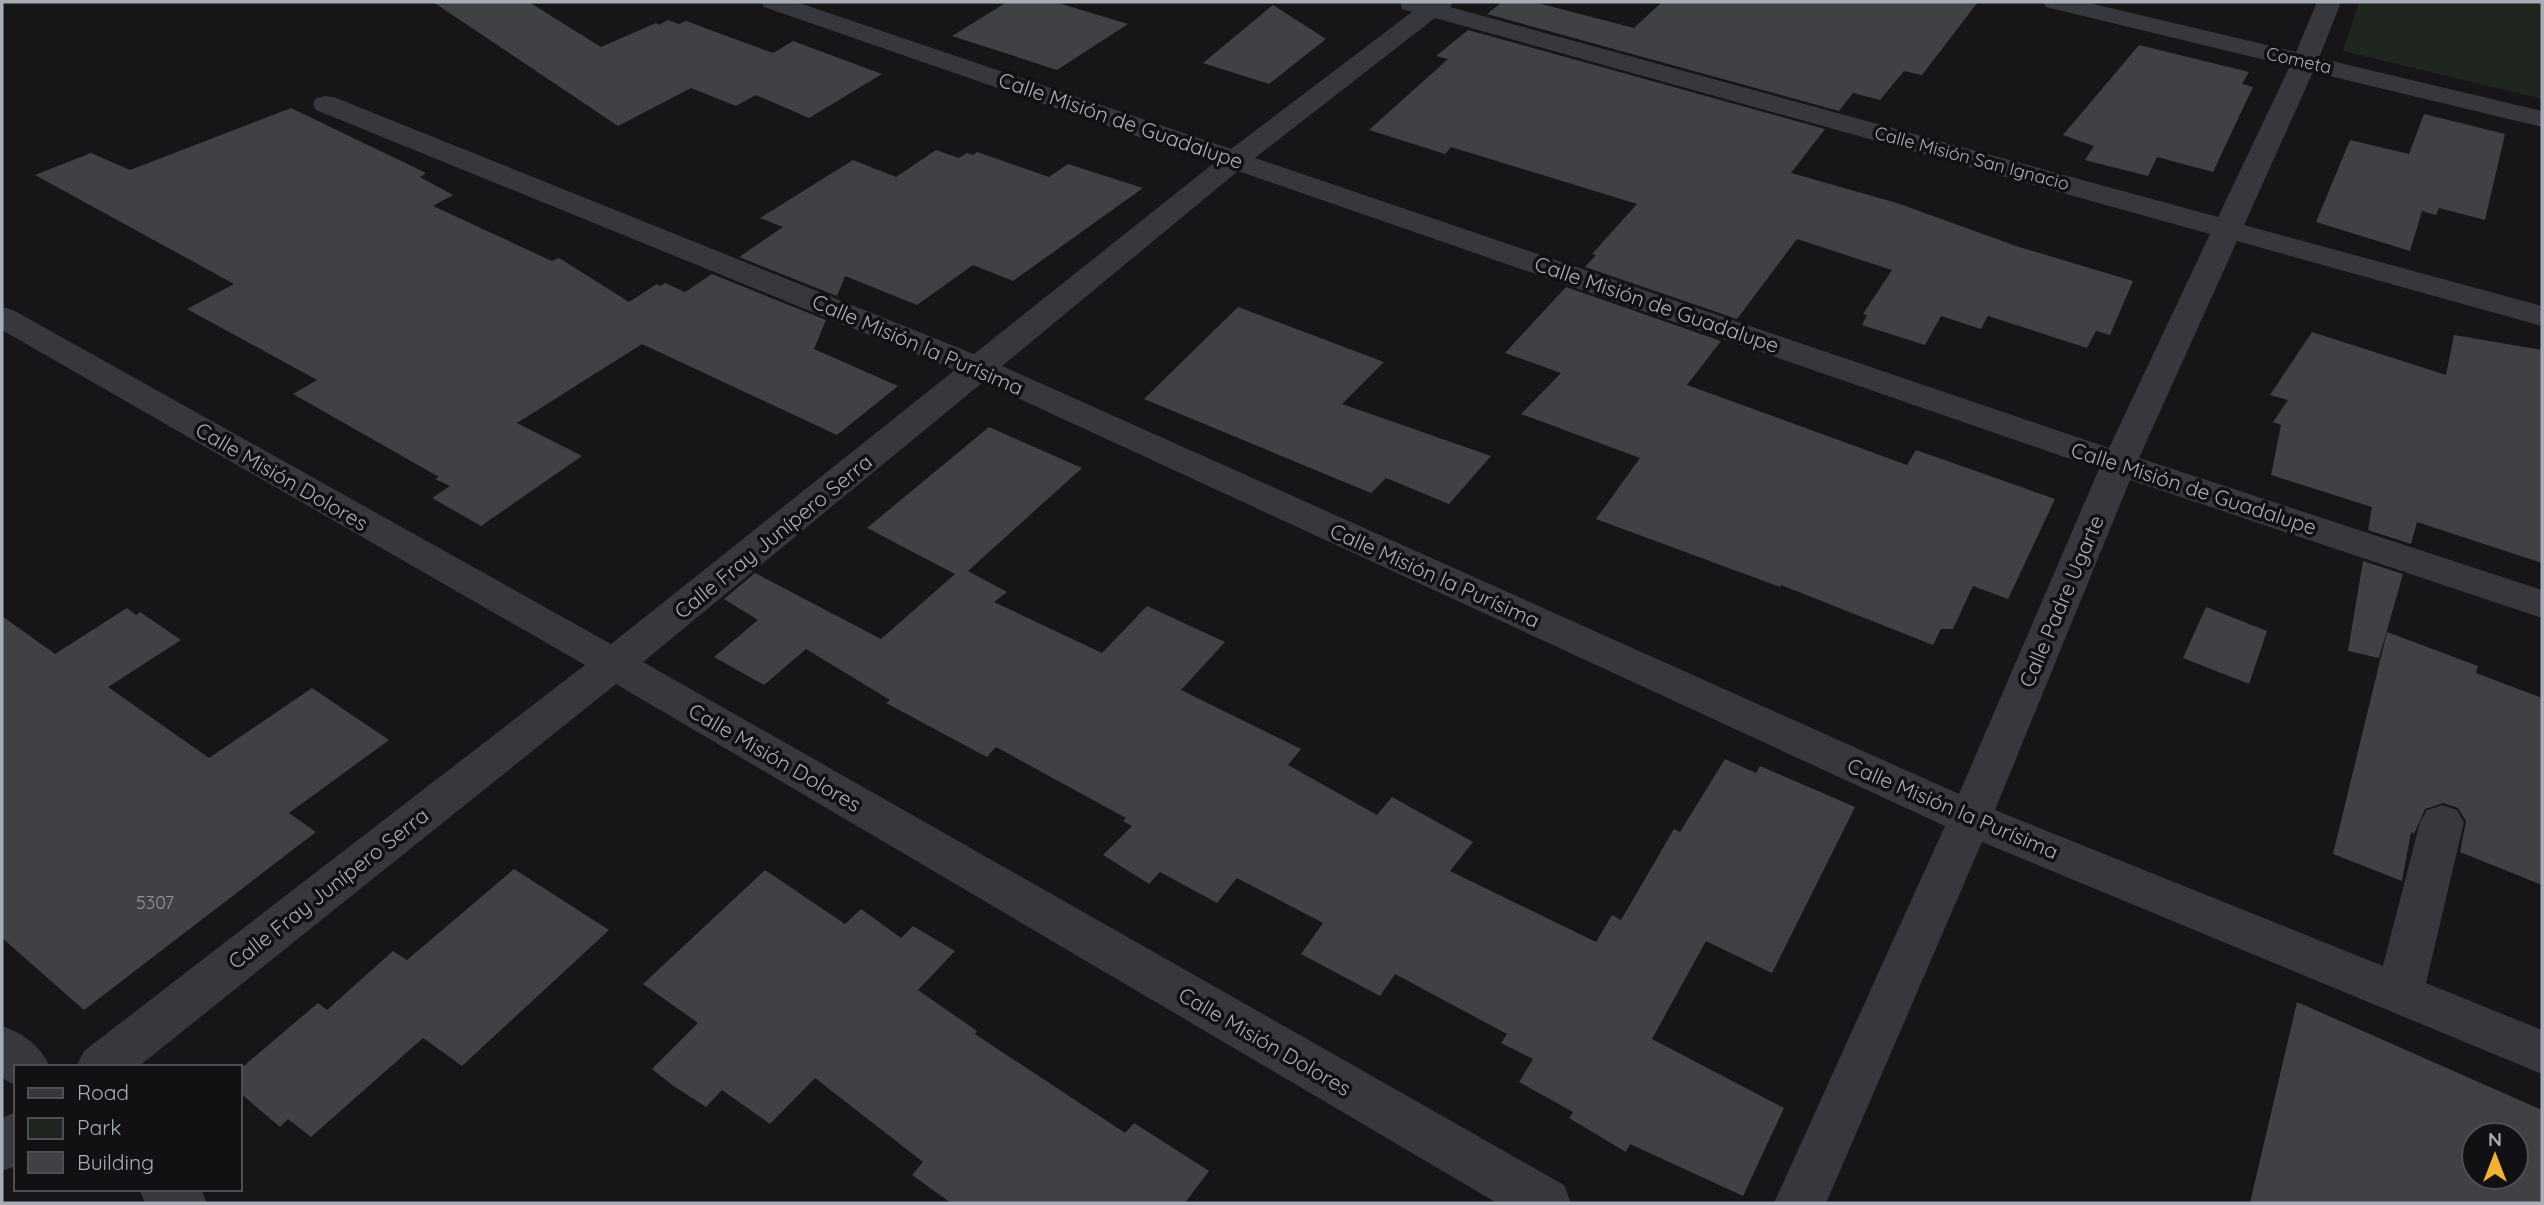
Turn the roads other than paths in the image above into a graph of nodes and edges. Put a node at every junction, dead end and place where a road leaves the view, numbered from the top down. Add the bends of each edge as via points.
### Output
1 (773, 2) edge
2 (2055, 2) edge
3 (2329, 2) edge
4 (1424, 5) edge
5 (2305, 61) junction
6 (326, 104) dead end
7 (2542, 119) edge
8 (1236, 159) junction
9 (2226, 228) junction
10 (2542, 316) edge
11 (2, 317) edge
12 (981, 369) junction
13 (2119, 464) junction
14 (2542, 604) edge
15 (614, 664) junction
16 (1970, 818) junction
17 (2442, 822) dead end
18 (2400, 993) junction
19 (2, 1048) edge
20 (2542, 1052) edge
21 (23, 1065) edge
22 (104, 1065) edge
23 (167, 1191) edge
24 (181, 1203) edge
25 (1545, 1203) edge
26 (1800, 1203) edge

1 - 8 street, Calle Misión de Guadalupe
2 - 5 street, Cometa
3 - 5 street, Calle Padre Ugarte
4 - 8 street, Calle Fray Junípero Serra
4 - 9 street, Calle Misión San Ignacio
5 - 7 street, Cometa
5 - 9 street, Calle Padre Ugarte
6 - 12 street, Calle Misión la Purísima
8 - 12 street, Calle Fray Junípero Serra
8 - 13 street, Calle Misión de Guadalupe
9 - 10 street, Calle Misión San Ignacio
9 - 13 street, Calle Padre Ugarte
11 - 15 street, Calle Misión Dolores
12 - 15 street, Calle Fray Junípero Serra
12 - 16 street, Calle Misión la Purísima
13 - 14 street, Calle Misión de Guadalupe
13 - 16 street, Calle Padre Ugarte
15 - 22 street, Calle Fray Junípero Serra
15 - 25 street, Calle Misión Dolores
16 - 18 street, Calle Misión la Purísima
16 - 26 street, Calle Padre Ugarte
17 - 18 street
18 - 20 street, Calle Misión la Purísima
19 - 21 street
23 - 24 street

